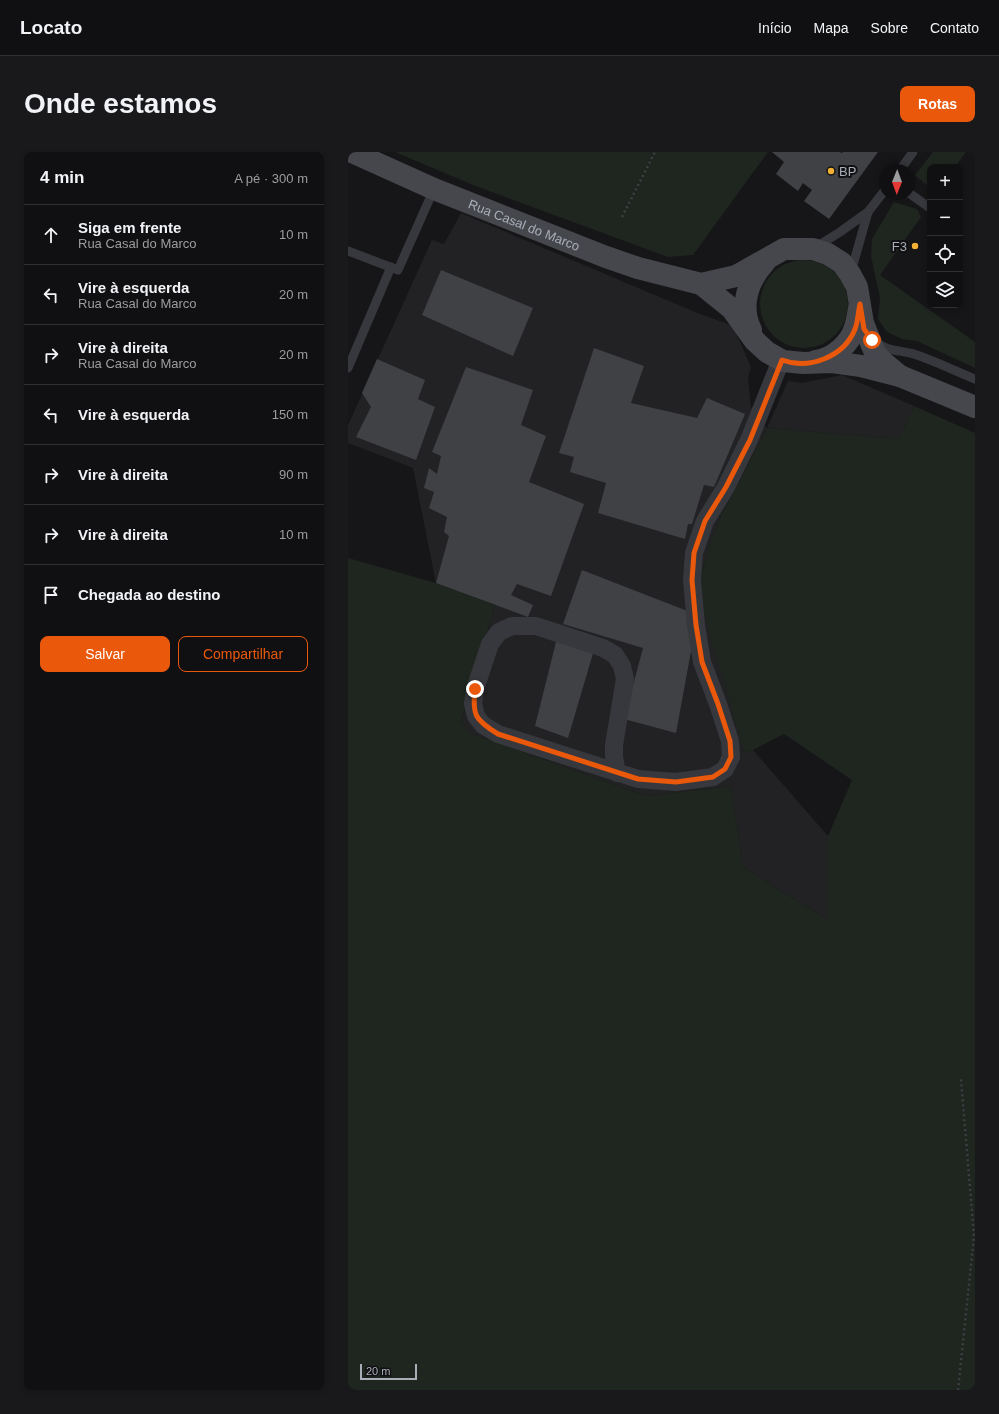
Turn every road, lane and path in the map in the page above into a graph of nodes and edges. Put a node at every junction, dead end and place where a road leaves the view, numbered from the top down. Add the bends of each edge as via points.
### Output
1 (352, 152) edge
2 (655, 152) edge
3 (913, 152) edge
4 (904, 164) edge
5 (434, 189) junction
6 (915, 197) edge
7 (879, 198) edge
8 (927, 206) edge
9 (868, 212) junction
10 (622, 217) dead end
11 (813, 249) junction
12 (348, 251) edge
13 (769, 258) junction
14 (391, 267) junction
15 (850, 274) junction
16 (701, 284) junction
17 (860, 304) junction
18 (864, 329) junction
19 (755, 341) junction
20 (782, 360) junction
21 (803, 363) junction
22 (348, 368) edge
23 (900, 376) junction
24 (975, 379) edge
25 (975, 408) edge
26 (617, 773) junction
27 (961, 1079) dead end
28 (958, 1390) edge

1 - 5 main road, Rua Casal do Marco
2 - 10 path
3 - 4 lane
5 - 14 lane via 398,270
5 - 16 main road, Rua Casal do Marco via 606,258
6 - 8 lane
7 - 9 lane
9 - 11 lane
9 - 15 lane
11 - 13 main road, Rua Casal do Marco via 784,249
11 - 15 main road, Rua Casal do Marco via 828,254 842,263
12 - 14 lane
13 - 16 main road, Rua Casal do Marco via 736,276
13 - 19 main road, Rua Casal do Marco via 757,271 749,286 745,302 747,323
14 - 22 lane
15 - 17 main road, Rua Casal do Marco via 857,287
16 - 19 main road, Rua Casal do Marco via 732,309
17 - 18 main road, Rua Casal do Marco
17 - 21 main road, Rua Casal do Marco via 855,328 848,342 836,353 821,361
18 - 23 main road, Rua Casal do Marco via 875,353
18 - 24 lane via 872,340 881,346 913,354
19 - 20 main road, Rua Casal do Marco via 767,352
20 - 21 main road, Rua Casal do Marco
20 - 26 street via 750,440 705,521 694,553 692,580 702,662 730,741 731,757 725,769 713,777 676,782 638,779
21 - 23 main road, Rua Casal do Marco via 832,362
23 - 25 main road, Rua Casal do Marco
26 - 26 street via 498,734 483,725 476,716 475,689 490,644 499,632 512,626 536,626 604,648 615,655 622,666 625,679 614,745
27 - 28 path via 974,1236

